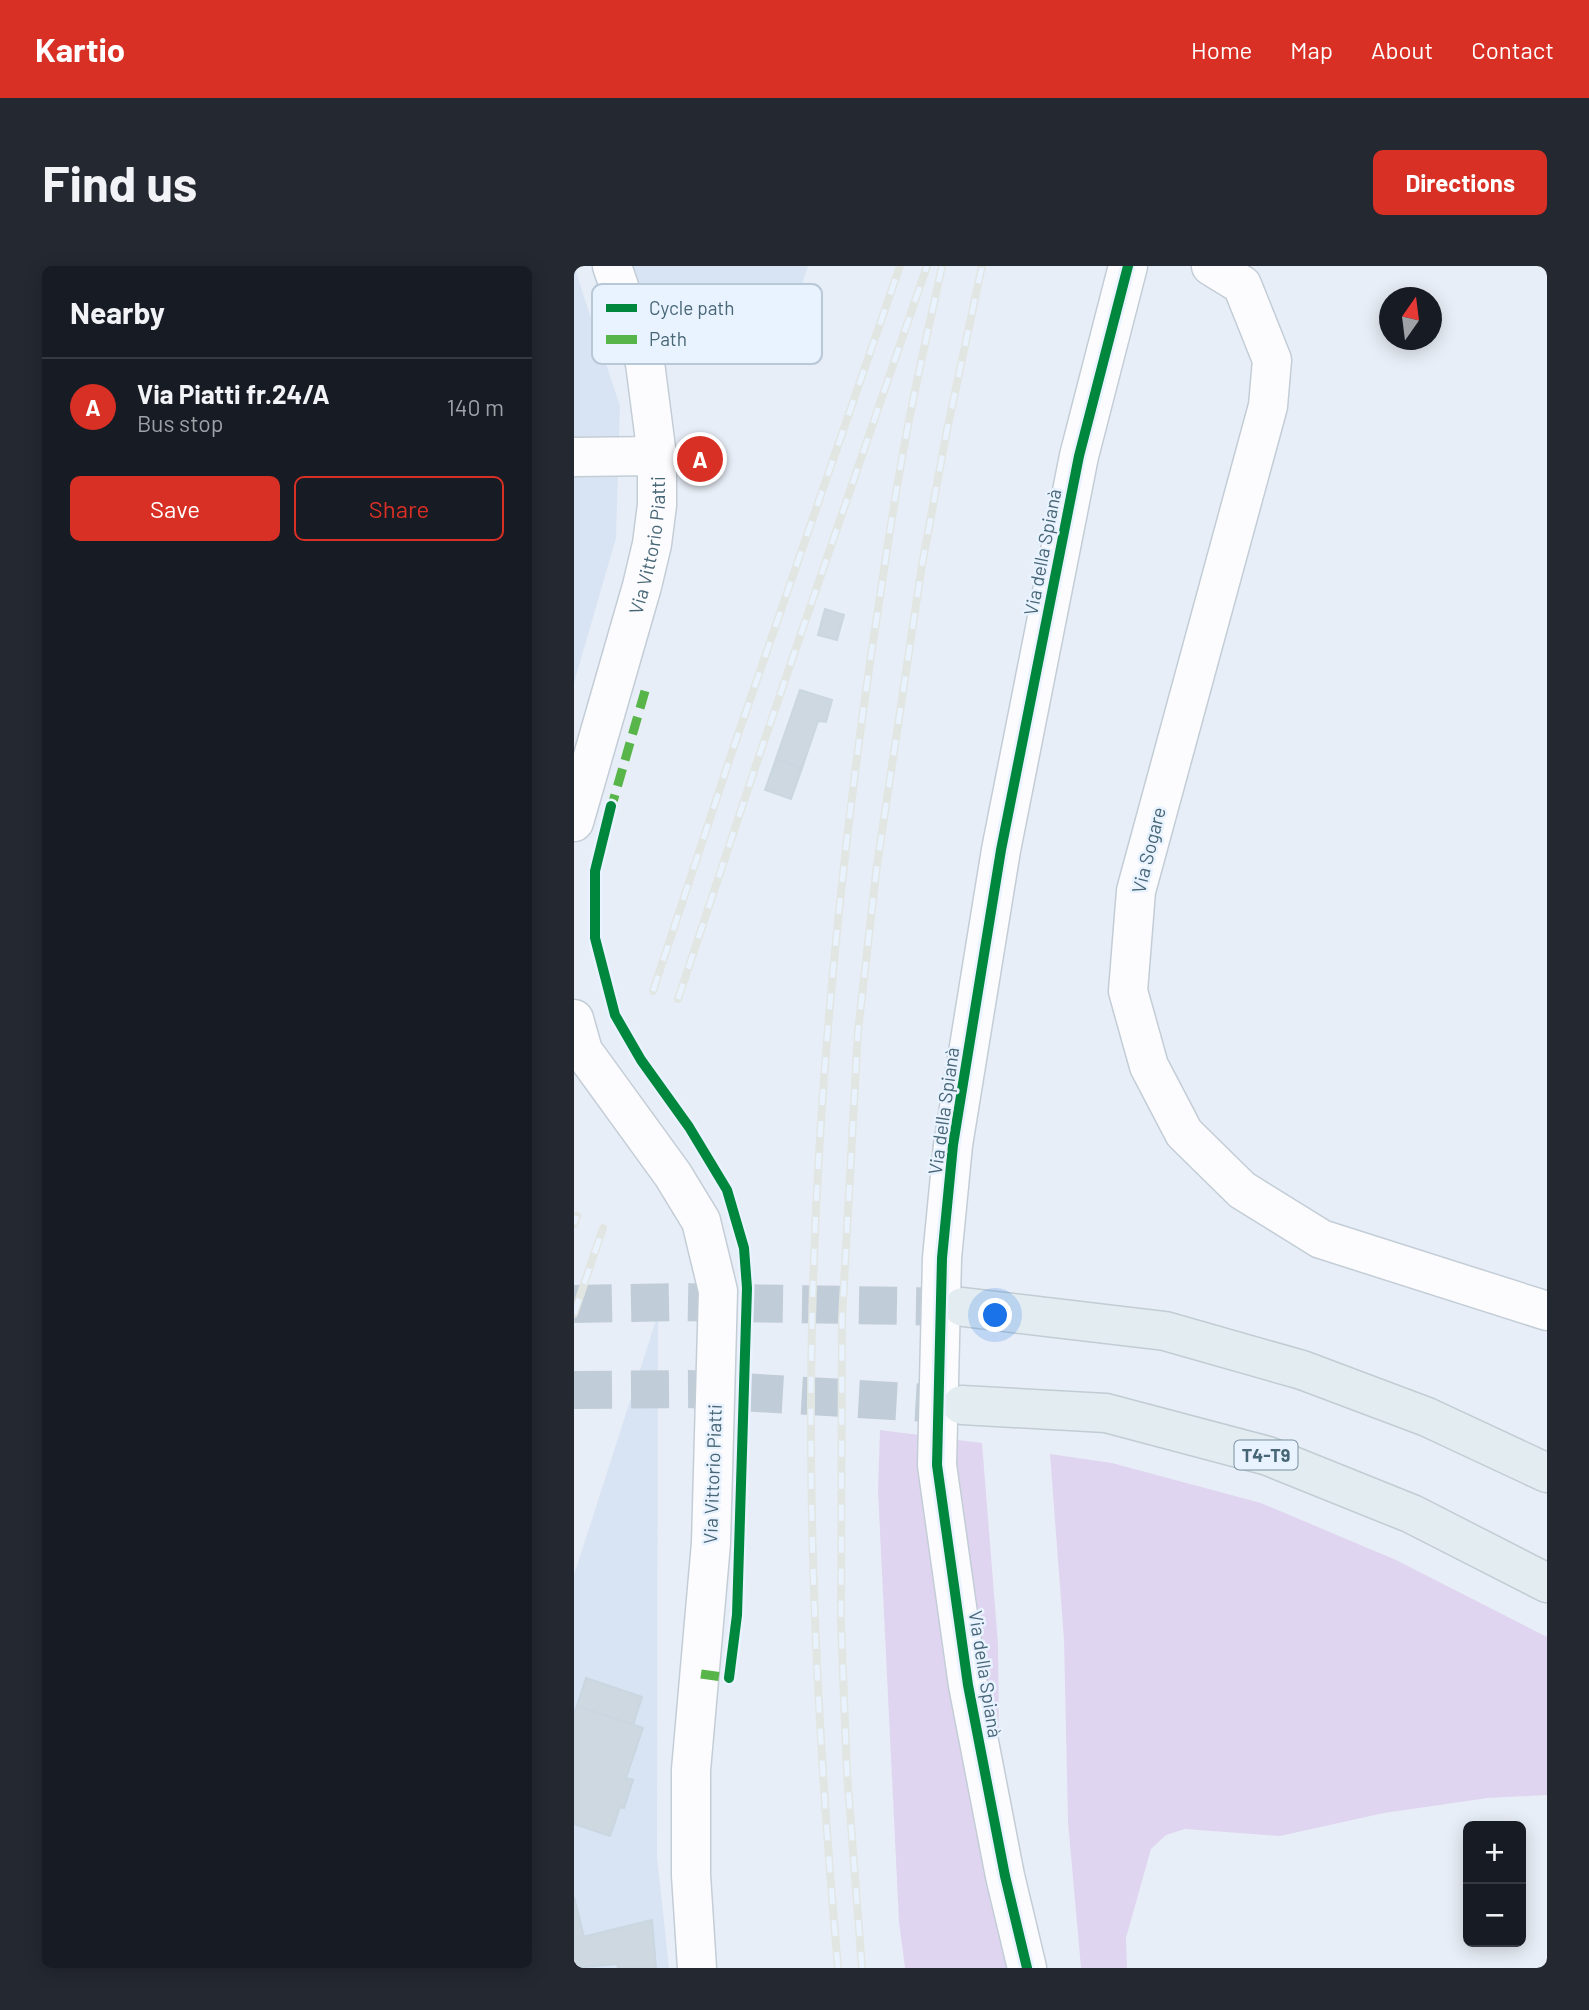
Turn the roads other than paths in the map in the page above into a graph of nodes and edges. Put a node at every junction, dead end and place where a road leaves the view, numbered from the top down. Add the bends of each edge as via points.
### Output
1 (612, 266) edge
2 (1128, 266) edge
3 (1211, 266) edge
4 (618, 284) edge
5 (645, 364) edge
6 (657, 456) junction
7 (574, 457) edge
8 (574, 822) edge
9 (577, 1042) edge
10 (962, 1307) tunnel mouth
11 (1547, 1311) edge
12 (962, 1405) tunnel mouth
13 (1547, 1473) edge
14 (1547, 1583) edge
15 (697, 1968) edge
16 (1027, 1968) edge

1 - 4 street, Via Vittorio Piatti
2 - 16 street, Via della Spianà via 1079,456 1001,850 953,1145 942,1258 937,1465 968,1685
3 - 11 street, Via Sogare via 1242,285 1272,360 1268,407 1136,891 1128,991 1149,1066 1184,1133 1242,1190 1321,1239
5 - 6 street, Via Vittorio Piatti
6 - 7 street
6 - 8 street, Via Vittorio Piatti via 652,544
9 - 15 street, Via Vittorio Piatti via 701,1221 718,1291 711,1543 691,1770
10 - 13 highway via 1165,1331 1240,1352 1427,1417
12 - 14 highway, T4-T9 via 1106,1413 1268,1456 1412,1514

